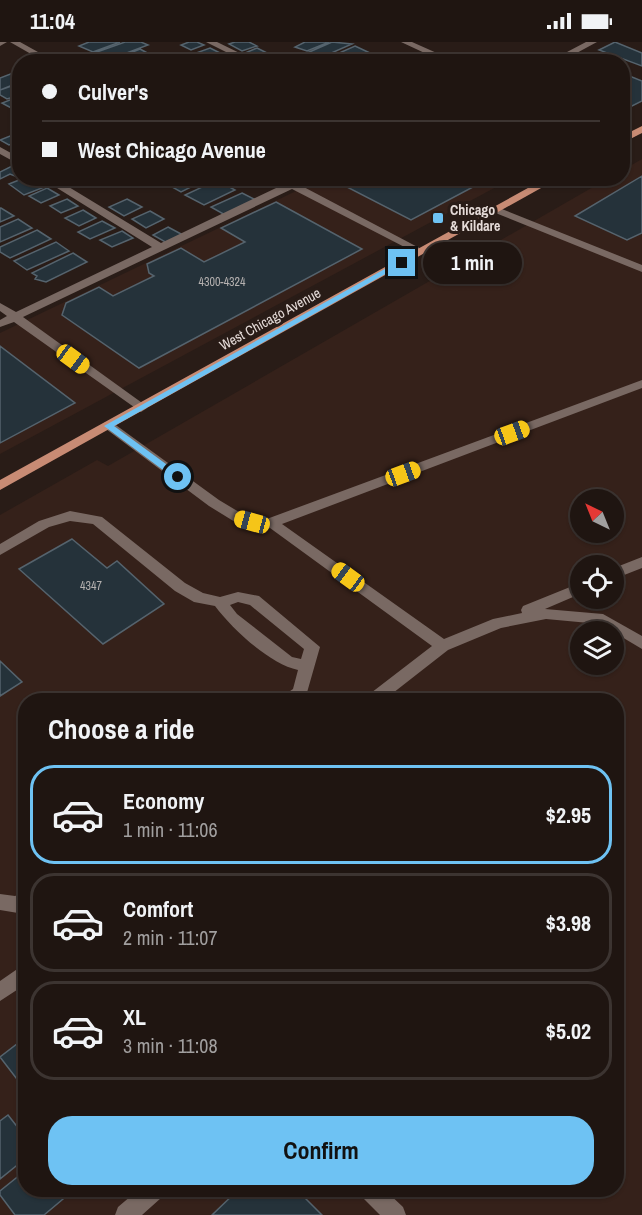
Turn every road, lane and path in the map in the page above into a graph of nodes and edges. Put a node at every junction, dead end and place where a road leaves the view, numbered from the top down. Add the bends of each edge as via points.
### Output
1 (14, 42) edge
2 (210, 42) edge
3 (405, 42) edge
4 (593, 42) edge
5 (37, 54) edge
6 (236, 54) edge
7 (434, 54) edge
8 (568, 54) edge
9 (59, 186) edge
10 (290, 186) edge
11 (294, 186) edge
12 (540, 186) edge
13 (497, 210) junction
14 (161, 248) junction
15 (422, 252) junction
16 (640, 267) edge
17 (0, 306) edge
18 (16, 317) junction
19 (0, 324) edge
20 (642, 384) edge
21 (141, 408) junction
22 (108, 426) junction
23 (0, 486) edge
24 (272, 523) junction
25 (0, 550) edge
26 (642, 562) edge
27 (624, 570) edge
28 (570, 592) edge
29 (220, 602) junction
30 (498, 623) junction
31 (642, 643) edge
32 (443, 646) junction
33 (308, 667) junction
34 (299, 693) edge
35 (382, 693) edge
36 (0, 902) edge
37 (18, 905) edge
38 (18, 978) edge
39 (0, 992) edge
40 (145, 1197) edge
41 (378, 1197) edge
42 (126, 1215) edge
43 (395, 1215) edge

1 - 5 street
2 - 6 street
3 - 7 street
4 - 8 street
9 - 14 street
10 - 14 street
11 - 15 street
12 - 13 main road, West Chicago Avenue
13 - 15 main road, West Chicago Avenue
13 - 16 street
14 - 18 street
15 - 21 main road, West Chicago Avenue
17 - 18 street
18 - 19 street
18 - 21 street
20 - 24 street
21 - 22 main road, West Chicago Avenue
22 - 23 main road, West Chicago Avenue
22 - 24 street via 240,519
24 - 32 street
25 - 29 street via 44,524 70,516 97,520 180,587 199,598
26 - 27 street
28 - 30 street
29 - 33 street via 232,618 287,662
29 - 33 street via 238,597 254,600 312,647
30 - 31 street via 546,614 603,619
30 - 32 street
32 - 35 street
33 - 34 street
36 - 37 street
38 - 39 street
40 - 42 street
41 - 43 street

